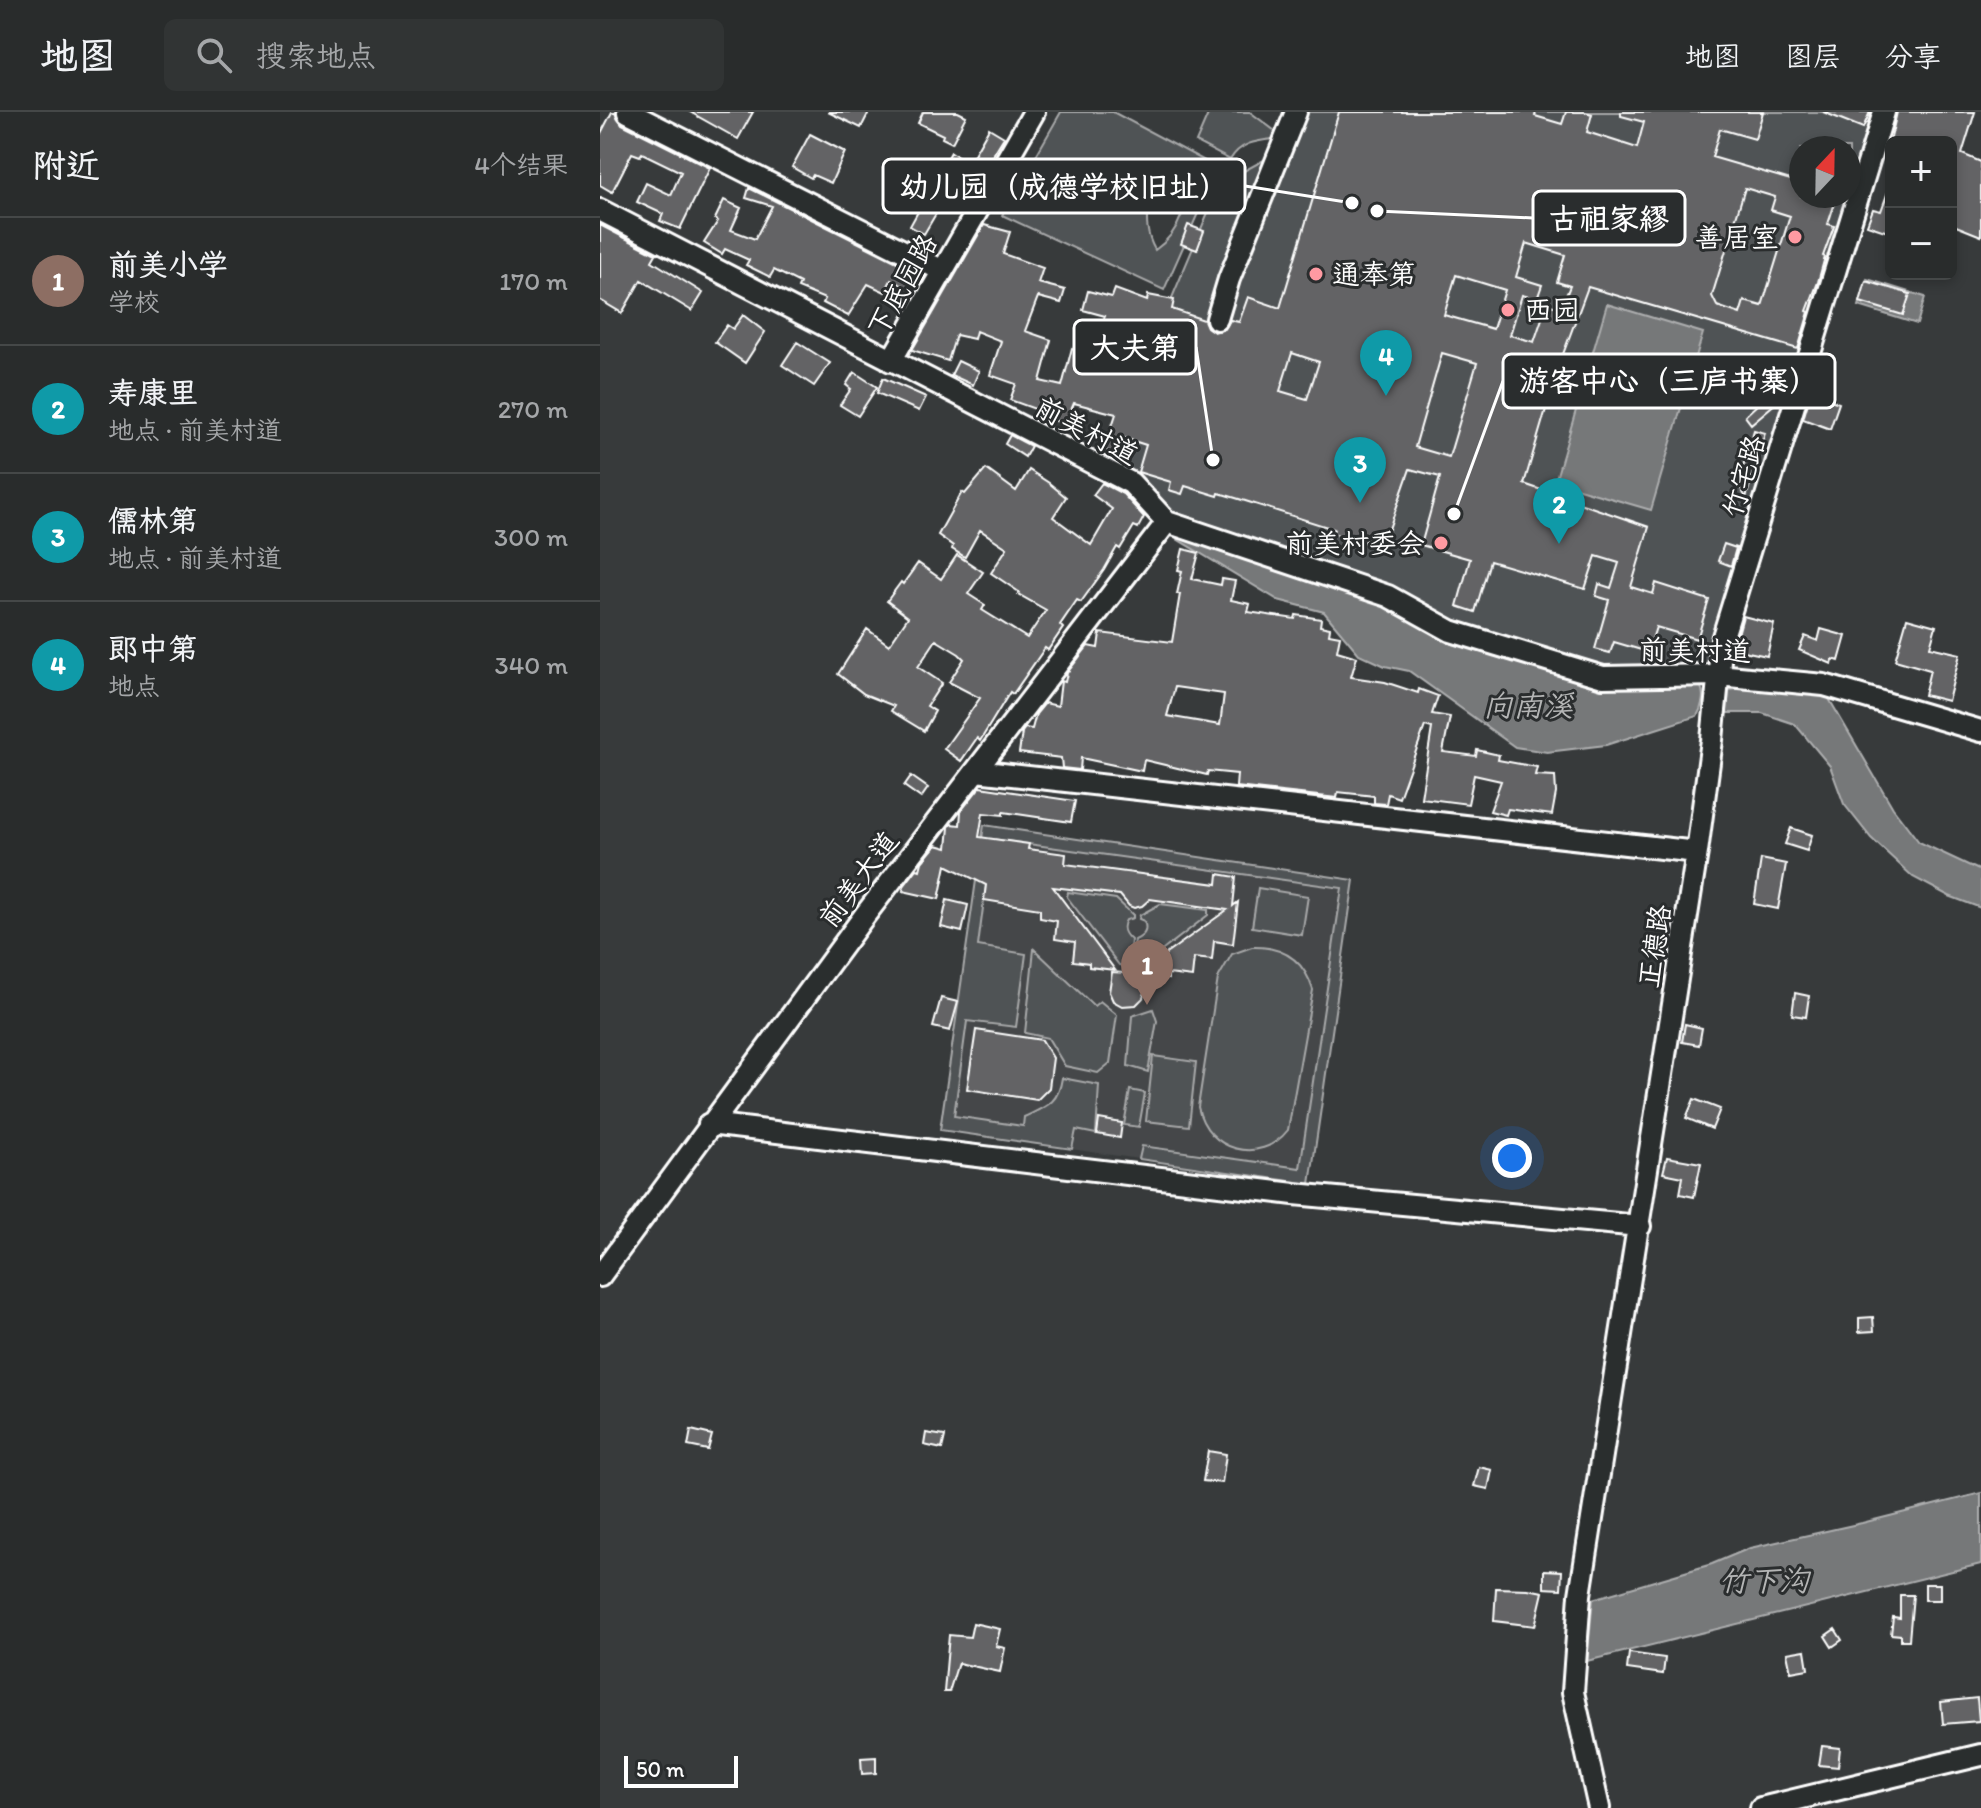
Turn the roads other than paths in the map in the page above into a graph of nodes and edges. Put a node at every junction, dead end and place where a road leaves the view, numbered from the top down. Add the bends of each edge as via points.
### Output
1 (628, 112) edge
2 (1034, 112) edge
3 (1296, 112) edge
4 (1884, 112) edge
5 (600, 210) edge
6 (941, 270) junction
7 (1217, 319) dead end
8 (891, 361) junction
9 (1167, 522) junction
10 (1718, 675) junction
11 (1981, 731) edge
12 (976, 771) junction
13 (1697, 852) junction
14 (709, 1124) junction
15 (1640, 1226) junction
16 (600, 1276) edge
17 (1981, 1755) edge
18 (1599, 1808) edge
19 (1761, 1808) edge

1 - 6 street
2 - 6 street, 下底园路
3 - 7 street
4 - 10 street, 竹宅路 via 1722,640
5 - 8 street, 前美村道
6 - 8 street, 下底园路
8 - 9 street, 前美村道 via 1131,483
9 - 10 street, 前美村道 via 1388,596 1451,631 1603,677
9 - 12 street, 前美大道
10 - 11 street, 前美村道 via 1824,685
10 - 13 street, 正德路
12 - 13 street
12 - 14 street, 前美大道
13 - 15 street, 正德路
14 - 15 street via 1294,1194
14 - 16 street, 前美大道
15 - 18 street, 正德路 via 1580,1595 1573,1692
17 - 19 street

